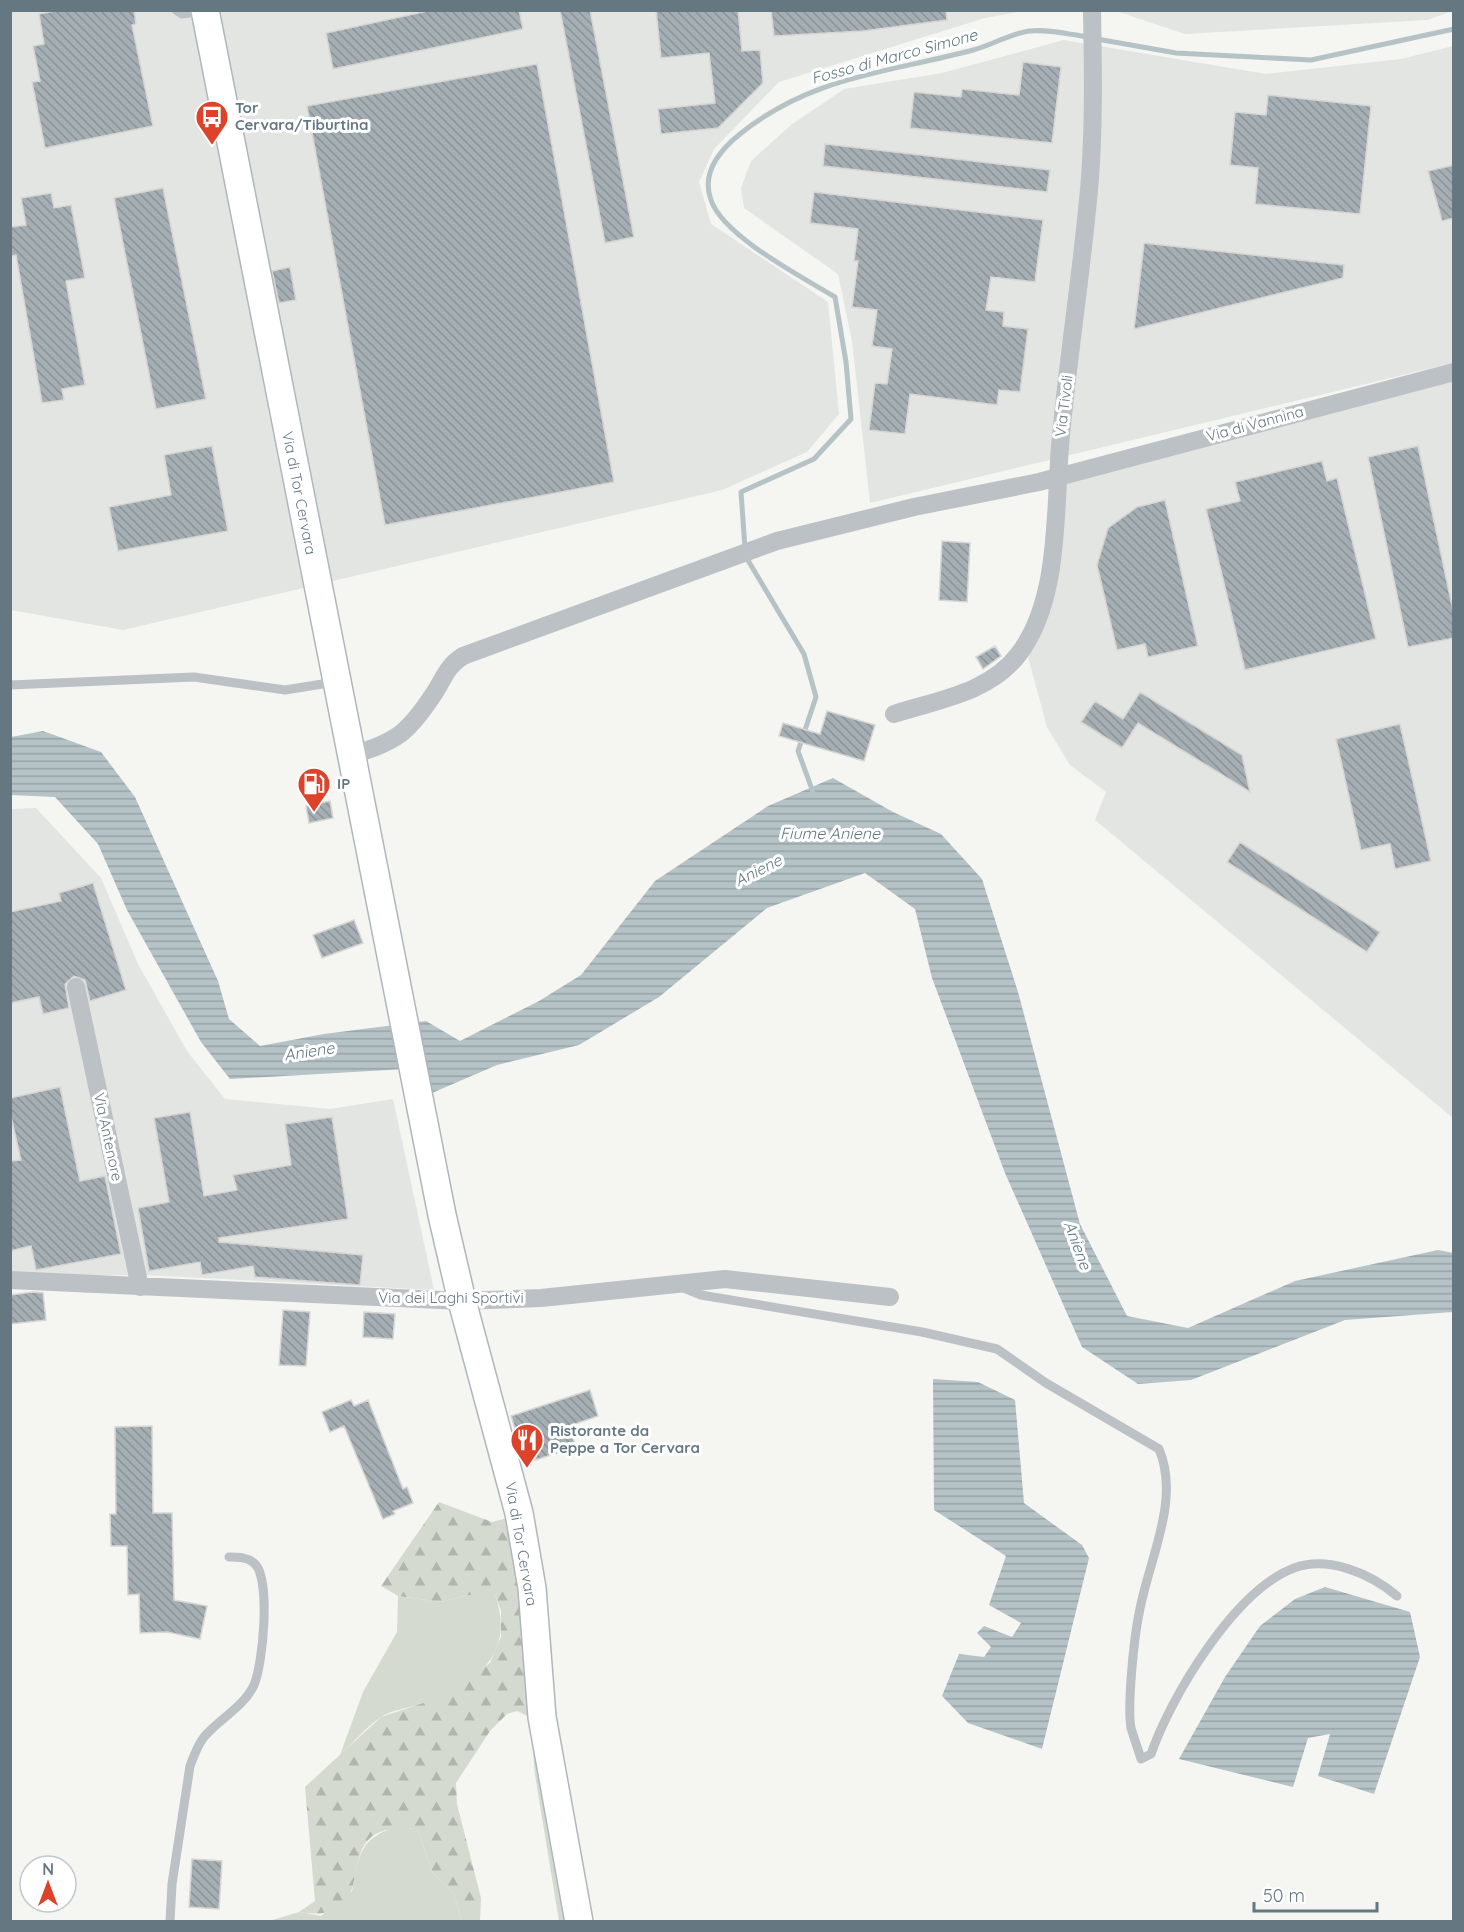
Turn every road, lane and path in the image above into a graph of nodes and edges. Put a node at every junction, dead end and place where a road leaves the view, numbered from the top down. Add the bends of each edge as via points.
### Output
1 (176, 10) edge
2 (205, 10) edge
3 (1092, 10) edge
4 (1454, 372) edge
5 (1058, 477) junction
6 (337, 681) junction
7 (10, 684) edge
8 (894, 714) dead end
9 (352, 755) junction
10 (76, 987) dead end
11 (10, 1280) edge
12 (676, 1285) junction
13 (140, 1287) junction
14 (890, 1297) dead end
15 (462, 1301) junction
16 (229, 1557) dead end
17 (1396, 1596) dead end
18 (170, 1922) edge
19 (579, 1922) edge

1 - 2 lane via 182,14
2 - 6 street, Via di Tor Cervara
3 - 5 street, Via Tivoli via 1090,177
4 - 5 street, Via di Vannina
5 - 8 street, Via Tivoli via 1053,553 1038,617 1026,644 992,681
5 - 9 street, Via di Vannina via 777,541 463,656 444,673 436,691 408,729 388,744
6 - 7 lane via 285,690 194,677
6 - 9 street, Via di Tor Cervara
9 - 15 street, Via di Tor Cervara
10 - 13 street, Via Antenore
11 - 13 street, Via dei Laghi Sportivi
12 - 14 street, Via dei Laghi Sportivi via 725,1279
12 - 15 street, Via dei Laghi Sportivi
12 - 17 lane via 701,1295 922,1332 996,1349 1159,1449 1168,1476 1164,1510 1139,1614 1134,1656 1131,1726 1141,1759 1151,1754 1178,1694 1215,1637 1277,1575 1296,1567 1333,1566 1376,1581
13 - 15 street, Via dei Laghi Sportivi
15 - 19 street, Via di Tor Cervara via 519,1513 532,1588 542,1717
16 - 18 lane via 249,1560 261,1574 259,1669 244,1701 204,1737 196,1750 172,1884

